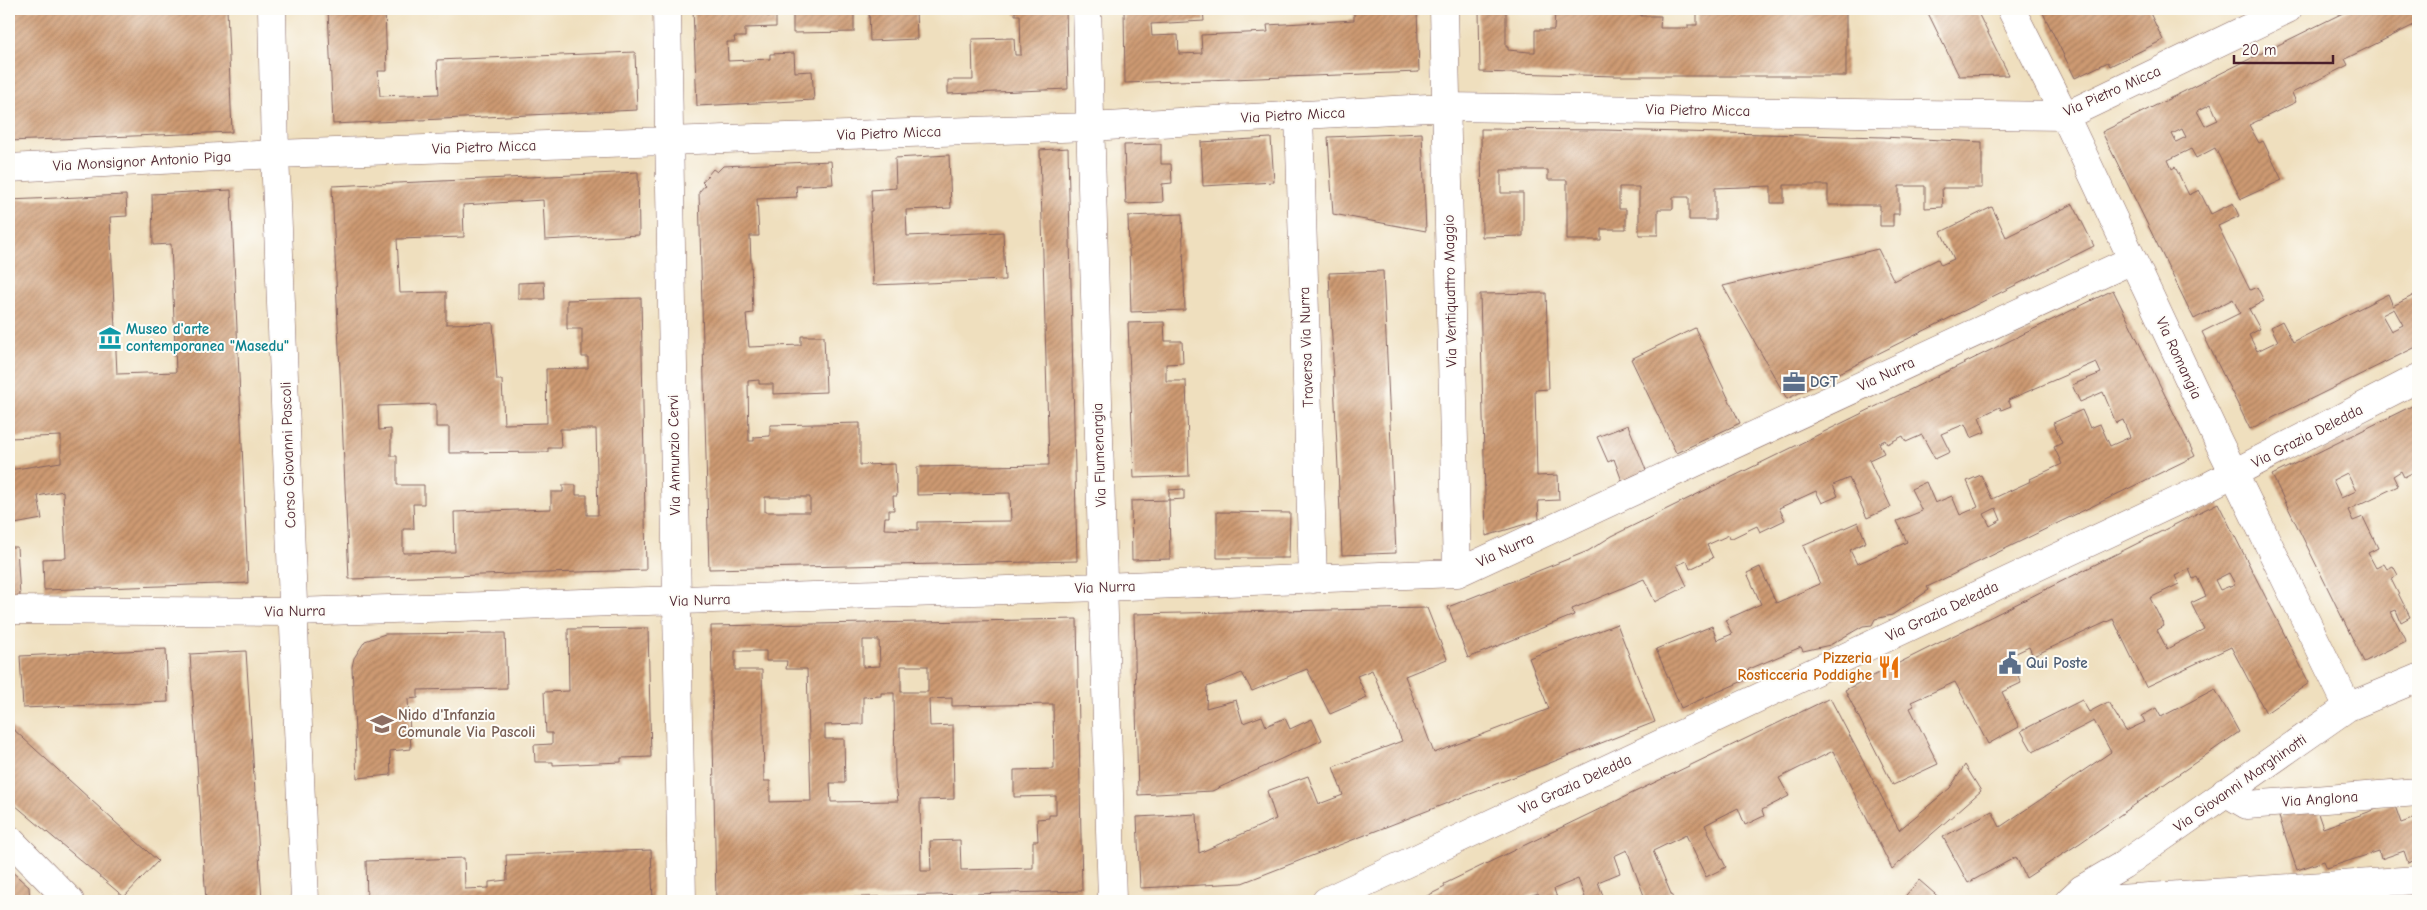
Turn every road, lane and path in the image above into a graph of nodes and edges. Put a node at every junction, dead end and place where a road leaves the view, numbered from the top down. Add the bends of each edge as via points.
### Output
1 (272, 9) edge
2 (667, 9) edge
3 (1088, 9) edge
4 (1444, 9) edge
5 (2011, 9) edge
6 (2288, 9) edge
7 (1446, 106) junction
8 (1298, 115) junction
9 (2065, 116) junction
10 (1089, 127) junction
11 (670, 141) junction
12 (275, 154) junction
13 (9, 168) edge
14 (2132, 260) junction
15 (2418, 378) edge
16 (2234, 474) junction
17 (1457, 573) junction
18 (1313, 579) junction
19 (1102, 587) junction
20 (676, 601) junction
21 (9, 610) edge
22 (294, 612) junction
23 (2418, 678) edge
24 (2348, 707) junction
25 (2225, 792) junction
26 (2418, 792) edge
27 (9, 839) edge
28 (2418, 880) edge
29 (2075, 895) edge
30 (70, 901) edge
31 (305, 901) edge
32 (682, 901) edge
33 (1112, 901) edge
34 (1326, 901) edge

1 - 12 street, Corso Giovanni Pascoli
2 - 11 street, Via Annunzio Cervi
3 - 10 street, Via Flumenargia
4 - 7 street, Via Ventiquattro Maggio
5 - 9 street, Via Romangia
6 - 9 street, Via Pietro Micca
7 - 8 street, Via Pietro Micca
7 - 9 street, Via Pietro Micca
7 - 17 street, Via Ventiquattro Maggio
8 - 10 street, Via Pietro Micca
8 - 18 street, Traversa Via Nurra
9 - 14 street, Via Romangia
10 - 11 street, Via Pietro Micca
10 - 19 street, Via Flumenargia
11 - 12 street, Via Pietro Micca
11 - 20 street, Via Annunzio Cervi
12 - 13 street, Via Monsignor Antonio Piga
12 - 22 street, Corso Giovanni Pascoli
14 - 16 street, Via Romangia
14 - 17 street, Via Nurra
15 - 16 street, Via Grazia Deledda
16 - 24 street, Via Romangia
16 - 34 street, Via Grazia Deledda
17 - 18 street, Via Nurra
18 - 19 street, Via Nurra
19 - 20 street, Via Nurra
19 - 33 street, Via Flumenargia
20 - 22 street, Via Nurra
20 - 32 street, Via Annunzio Cervi
21 - 22 street, Via Nurra
22 - 31 street, Corso Giovanni Pascoli
23 - 24 street, Via Giovanni Marghinotti
24 - 25 street, Via Giovanni Marghinotti
25 - 26 street, Via Anglona via 2247,804
25 - 29 street, Via Giovanni Marghinotti
27 - 30 street
28 - 29 street via 2102,900

